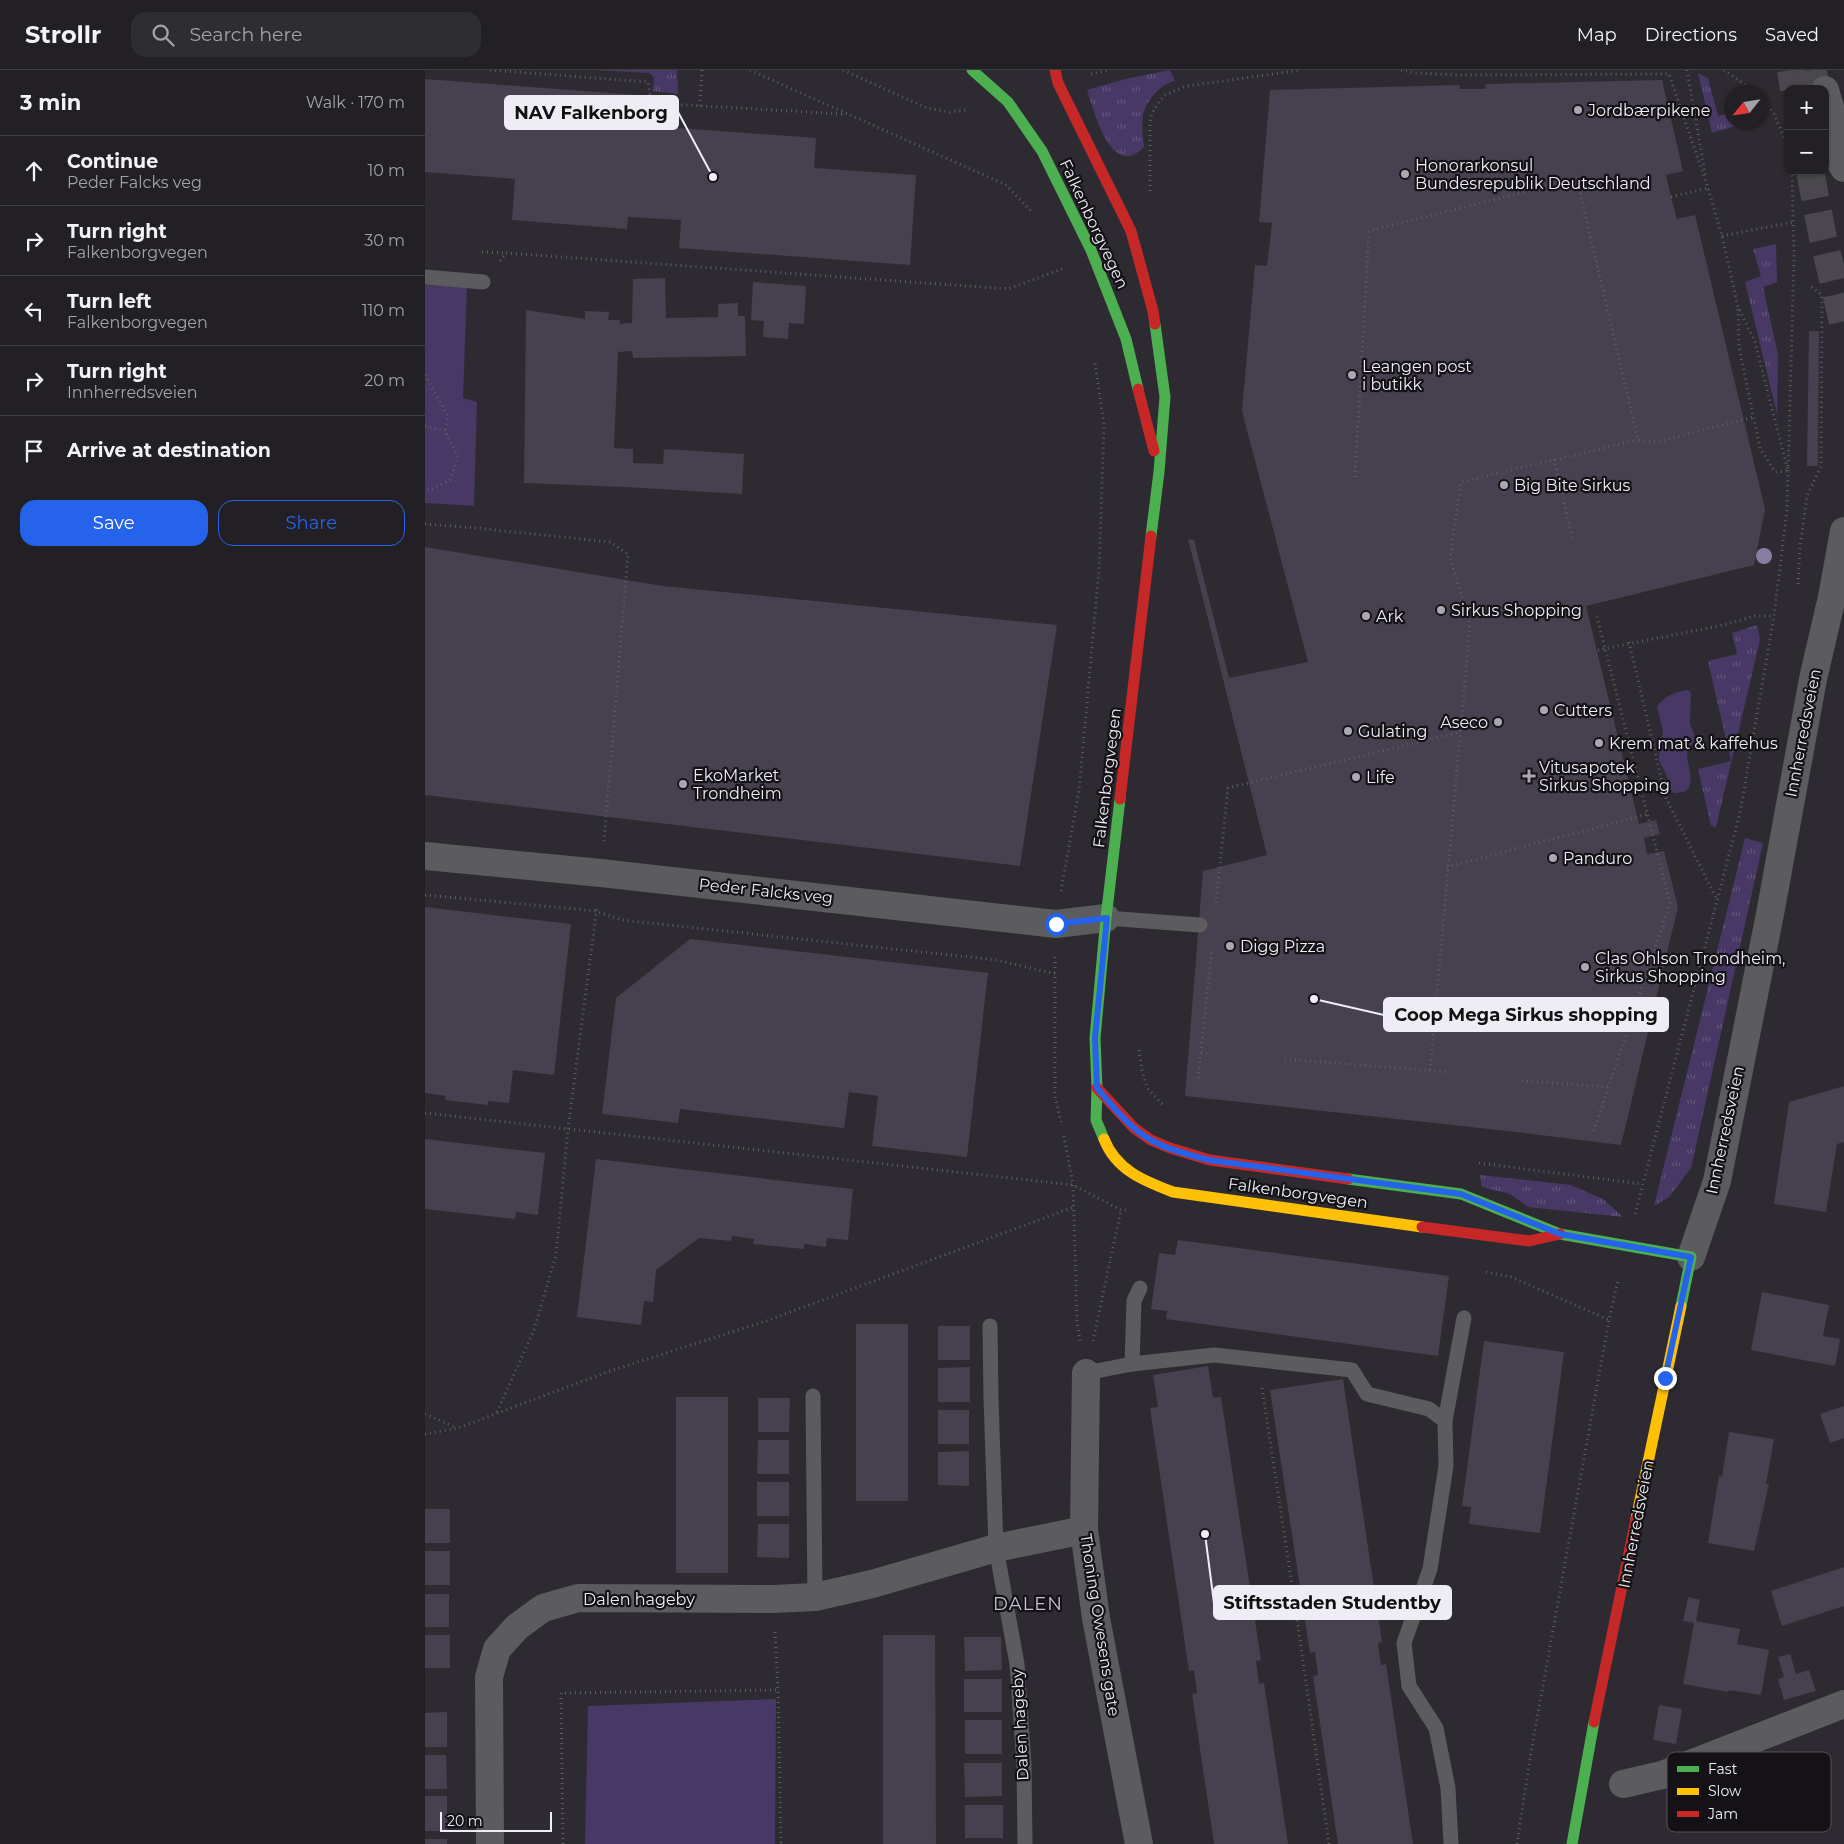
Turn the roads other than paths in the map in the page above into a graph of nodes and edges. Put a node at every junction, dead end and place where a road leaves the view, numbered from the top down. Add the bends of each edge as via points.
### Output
1 (972, 70) edge
2 (1055, 70) edge
3 (1817, 70) edge
4 (1823, 85) edge
5 (1829, 103) edge
6 (1844, 168) edge
7 (425, 277) edge
8 (483, 282) road end
9 (1159, 472) junction
10 (1844, 531) edge
11 (425, 856) edge
12 (1107, 918) junction
13 (1199, 925) dead end
14 (1097, 1088) junction
15 (1560, 1234) junction
16 (1691, 1257) junction
17 (1140, 1288) dead end
18 (1463, 1318) dead end
19 (990, 1326) dead end
20 (1132, 1364) junction
21 (1086, 1373) joint
22 (813, 1396) dead end
23 (1445, 1421) junction
24 (1084, 1530) junction
25 (996, 1548) junction
26 (815, 1597) junction
27 (1844, 1704) edge
28 (1722, 1752) edge
29 (1667, 1773) edge
30 (1623, 1784) dead end
31 (490, 1844) edge
32 (1025, 1844) edge
33 (1139, 1844) edge
34 (1451, 1844) edge
35 (1572, 1844) edge

1 - 9 main road, Falkenborgvegen via 1008,102 1042,151 1091,250 1125,339
2 - 9 main road, Falkenborgvegen via 1058,83 1131,231 1153,311 1165,397
3 - 4 street
5 - 6 street
7 - 8 lane
9 - 12 main road, Falkenborgvegen
10 - 16 street, Innherredsveien via 1717,1181
11 - 12 street, Peder Falcks veg via 1056,924
12 - 13 lane
12 - 14 main road, Falkenborgvegen via 1095,1038
14 - 15 main road, Falkenborgvegen via 1135,1129 1180,1153 1209,1160 1461,1194
14 - 15 main road, Falkenborgvegen via 1096,1120 1106,1145 1122,1167 1144,1182 1173,1192 1520,1240
15 - 16 main road, Falkenborgvegen
16 - 35 main road, Innherredsveien via 1598,1702
17 - 20 lane via 1134,1301
18 - 23 lane
19 - 25 lane, Dalen hageby
20 - 21 lane
20 - 23 lane via 1214,1355 1352,1370 1367,1394 1429,1409
21 - 24 street, Thoning Owesens gate
22 - 26 lane
23 - 34 lane via 1445,1466 1430,1569 1404,1643 1409,1686 1436,1728 1448,1788
24 - 25 street, Dalen hageby
24 - 33 street, Thoning Owesens gate via 1096,1618
25 - 26 street, Dalen hageby
25 - 32 lane, Dalen hageby via 1017,1664 1024,1765
26 - 31 street, Dalen hageby via 578,1598 543,1608 517,1627 497,1649 489,1677
27 - 28 street
29 - 30 street

